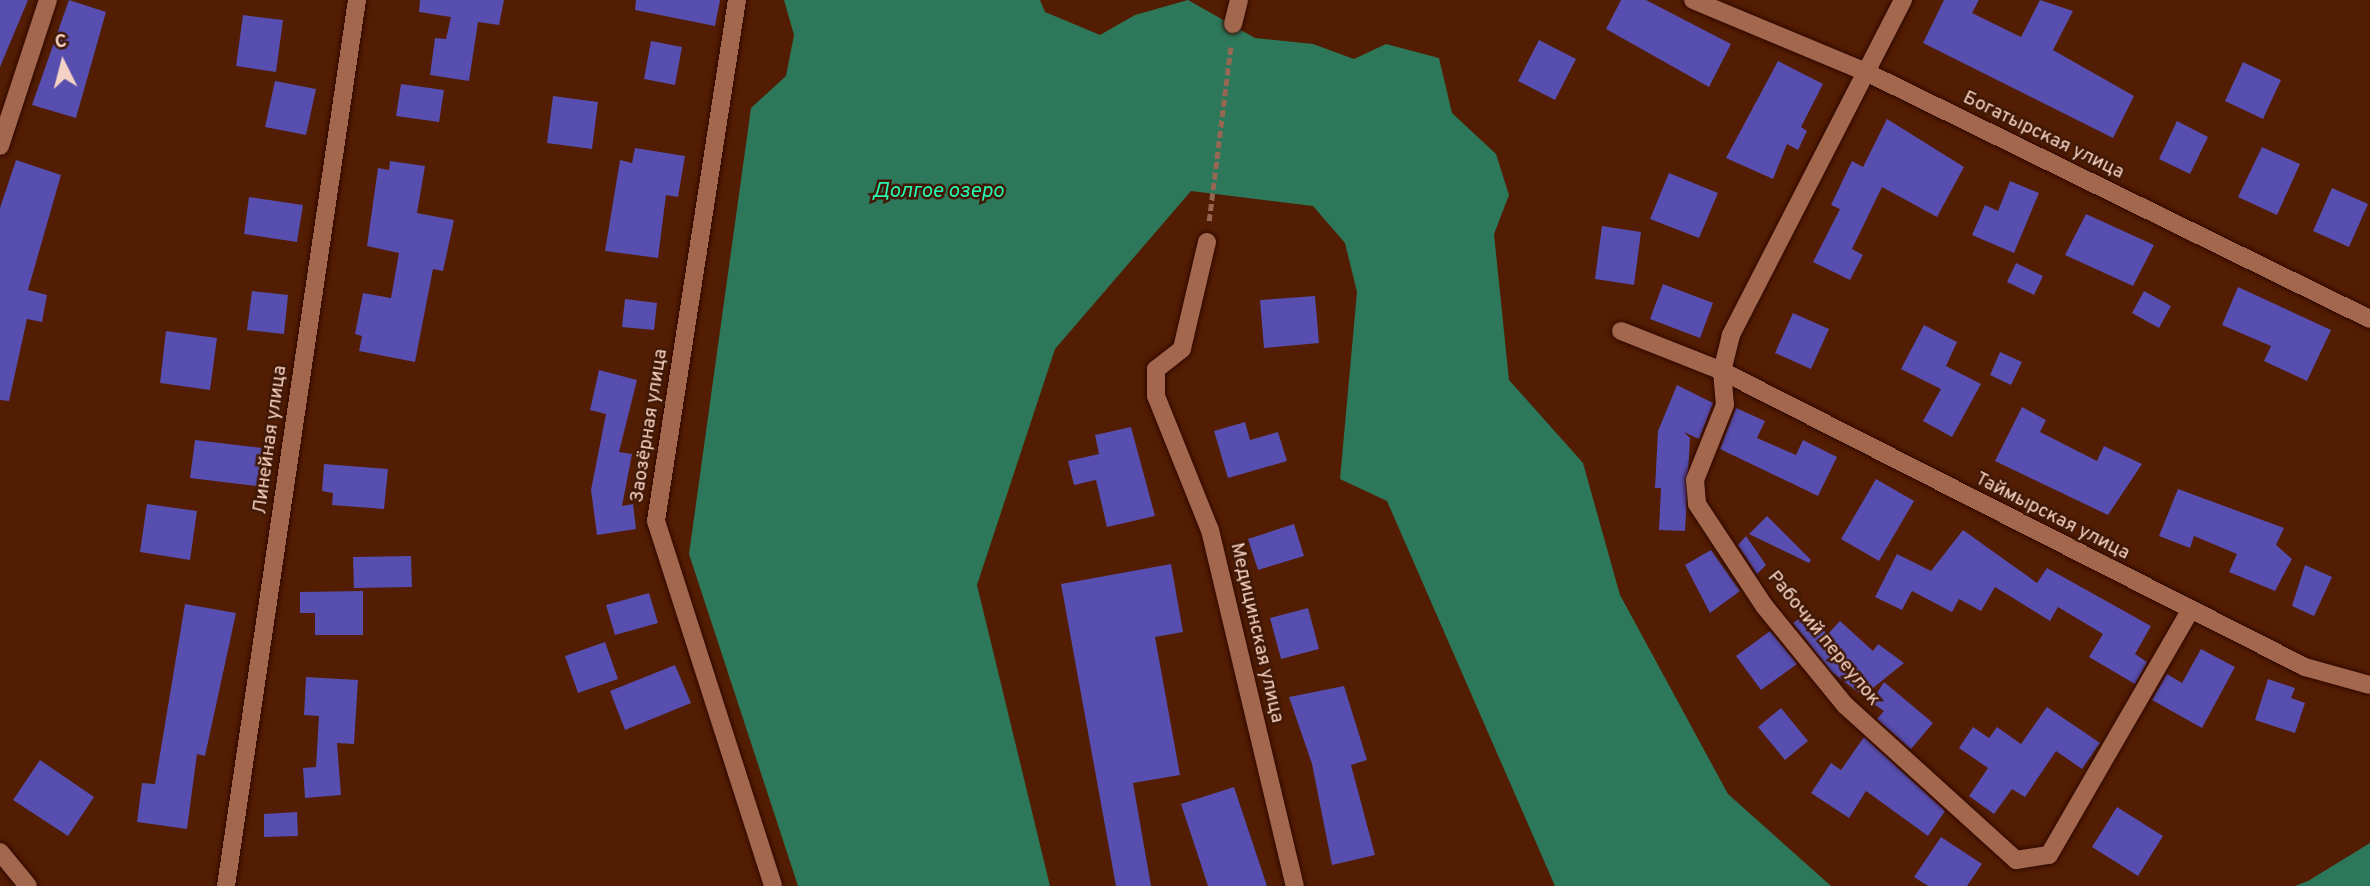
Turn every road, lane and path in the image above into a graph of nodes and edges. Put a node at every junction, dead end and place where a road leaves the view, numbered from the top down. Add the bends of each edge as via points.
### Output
1 (48, 0) edge
2 (357, 0) edge
3 (737, 0) edge
4 (1239, 0) edge
5 (1693, 0) edge
6 (1903, 0) edge
7 (1233, 24) joint
8 (1866, 72) junction
9 (0, 146) edge
10 (1207, 242) joint
11 (2370, 319) edge
12 (1621, 331) dead end
13 (1722, 371) junction
14 (2190, 611) junction
15 (2370, 685) edge
16 (0, 852) edge
17 (28, 886) edge
18 (226, 886) edge
19 (773, 886) edge
20 (1295, 886) edge

1 - 9 street
2 - 18 street, Линейная улица
3 - 19 street, Заозёрная улица via 656,521
4 - 7 street
5 - 8 street, Богатырская улица
6 - 8 street, Рабочий переулок
7 - 10 path
8 - 11 street, Богатырская улица
8 - 13 street, Рабочий переулок via 1731,335
10 - 20 street, Медицинская улица via 1182,349 1156,369 1156,396 1210,530
12 - 13 street, Таймырская улица
13 - 14 street, Таймырская улица
13 - 14 street, Рабочий переулок via 1725,405 1695,480 1697,503 1765,607 1845,705 2016,860 2049,855
14 - 15 street, Таймырская улица via 2305,667
16 - 17 street

